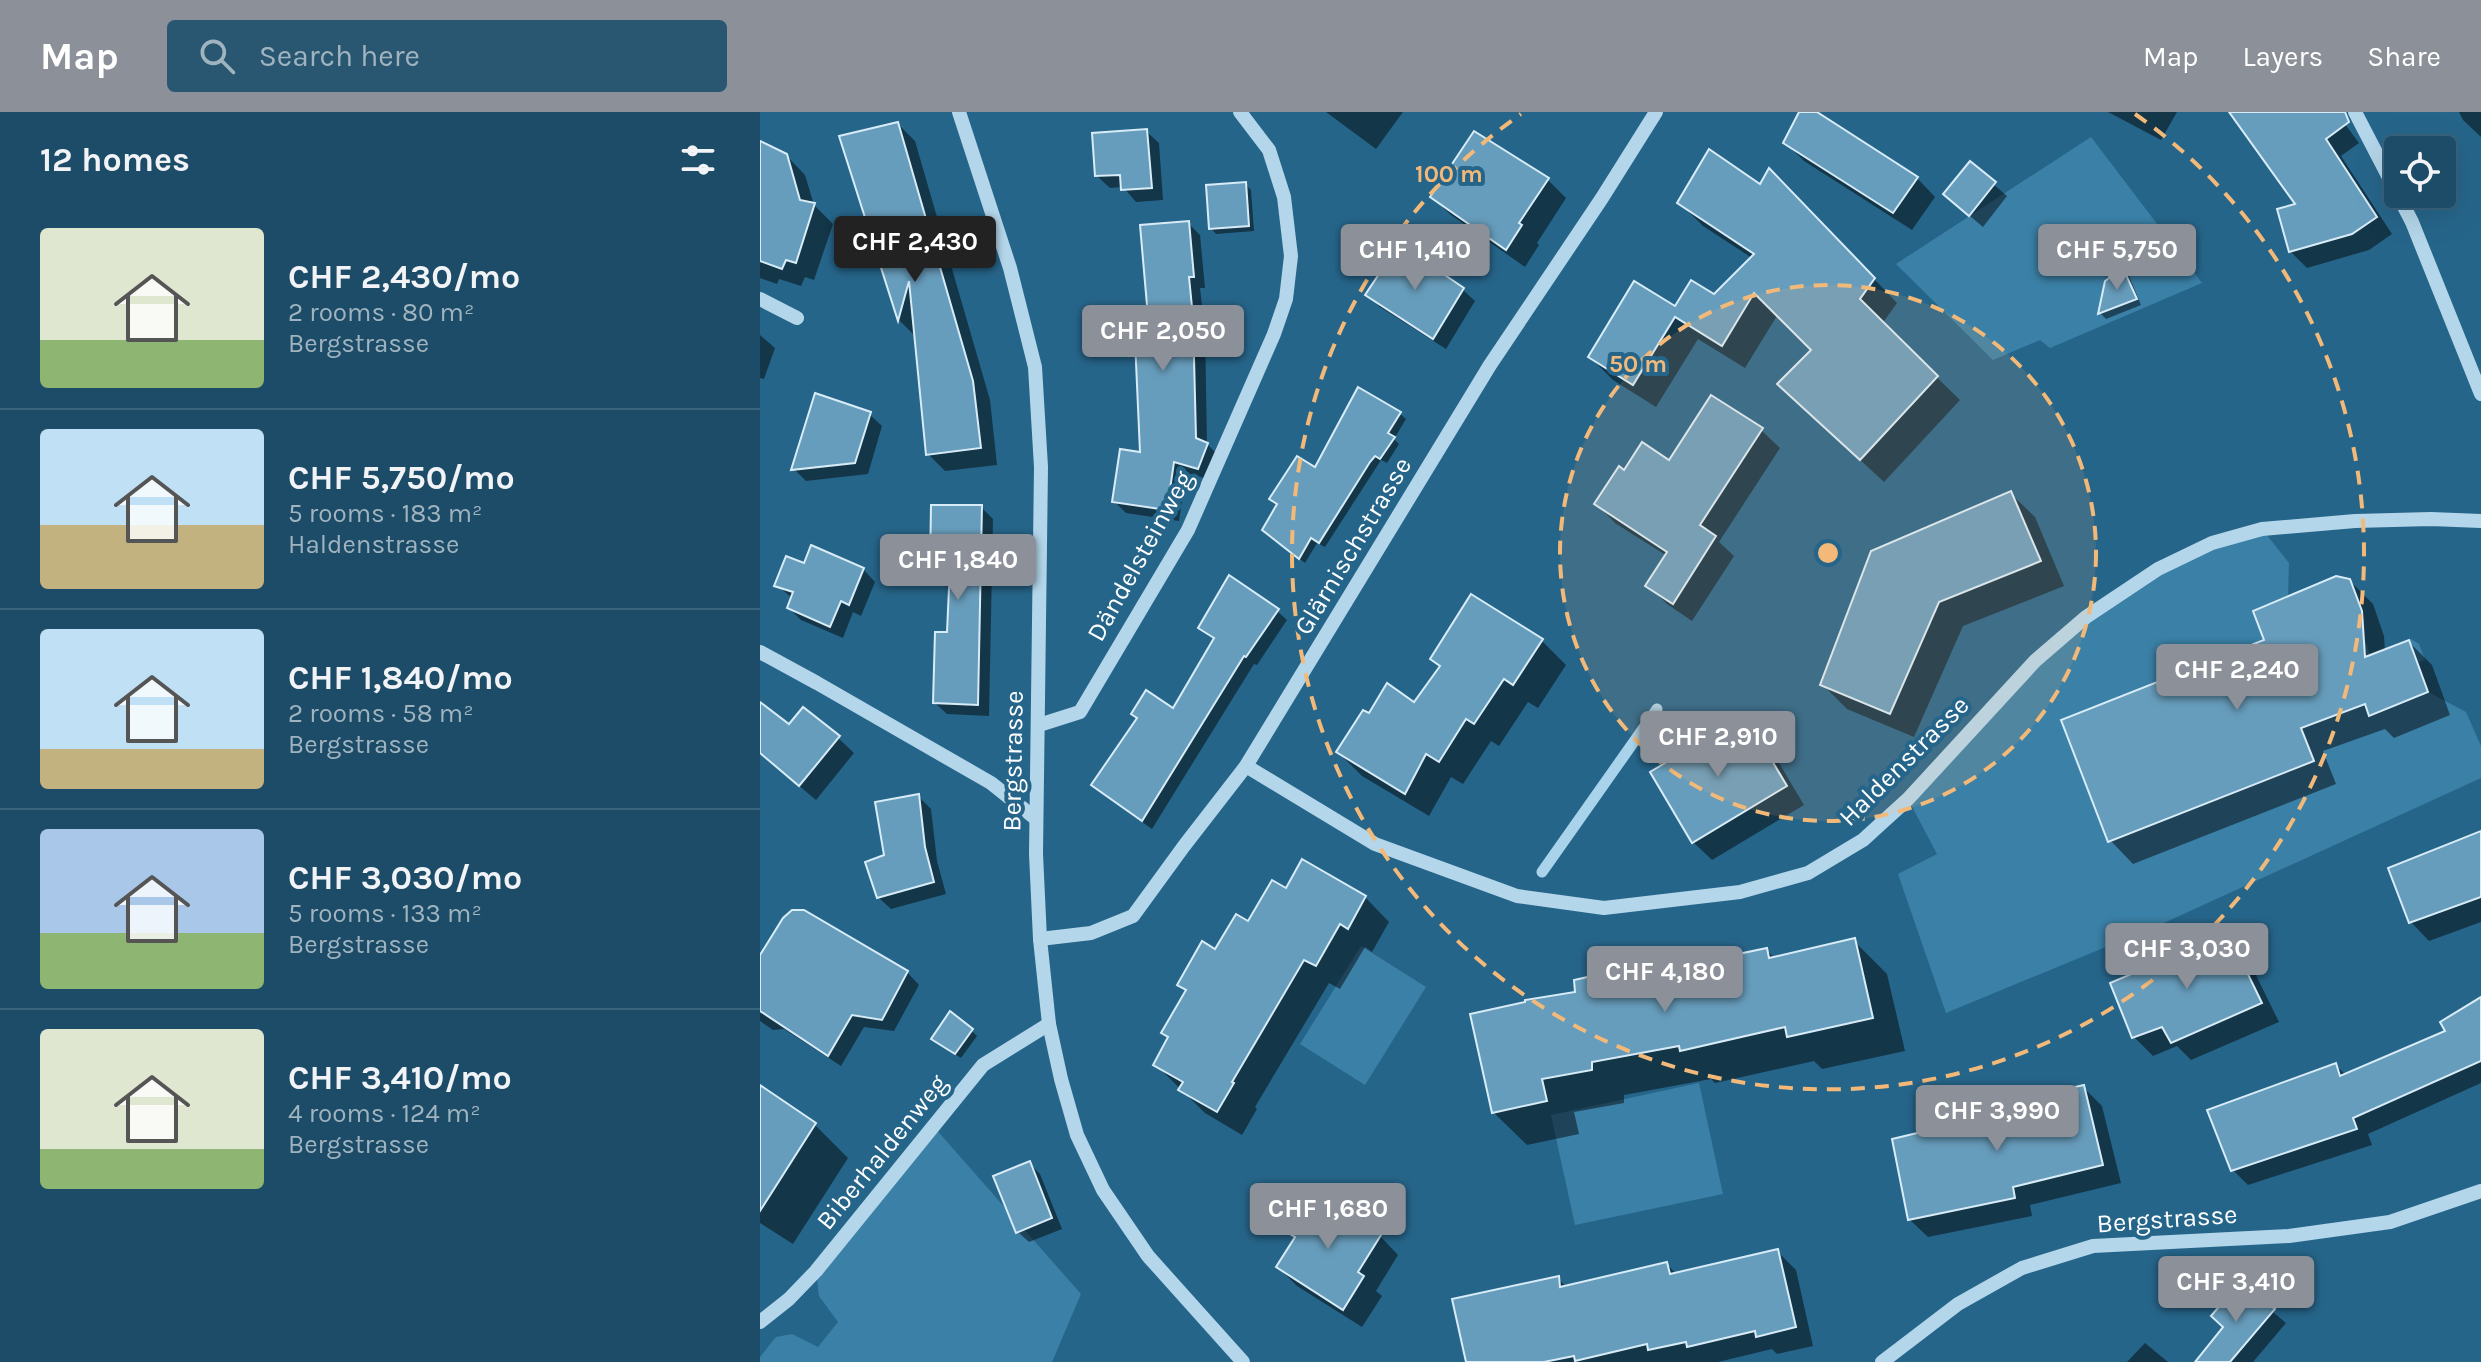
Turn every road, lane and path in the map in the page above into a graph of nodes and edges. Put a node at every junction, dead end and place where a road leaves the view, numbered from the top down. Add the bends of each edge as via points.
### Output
1 (959, 112) edge
2 (1240, 112) edge
3 (1656, 112) edge
4 (2355, 112) edge
5 (760, 299) edge
6 (797, 318) dead end
7 (2481, 394) edge
8 (2481, 521) edge
9 (760, 652) edge
10 (1039, 725) junction
11 (1246, 766) junction
12 (1035, 818) junction
13 (1040, 939) junction
14 (1049, 1024) junction
15 (2481, 1191) edge
16 (760, 1322) edge
17 (1243, 1362) edge
18 (1882, 1362) edge

1 - 10 street, Bergstrasse via 1010,268 1035,367 1041,467
2 - 10 street, Dändelsteinweg via 1269,150 1284,197 1291,256 1286,299 1188,530 1080,712
3 - 11 street, Glärnischstrasse via 1490,365
4 - 7 street via 2412,222
5 - 6 street
8 - 11 street, Haldenstrasse via 2355,521 2262,529 2212,543 2158,569 2086,617 2035,661 1908,799 1863,840 1808,873 1740,892 1604,908 1517,896 1375,844
9 - 12 street via 991,783
10 - 12 street, Bergstrasse
11 - 13 street, Glärnischstrasse via 1133,916 1091,933
12 - 13 street, Bergstrasse
13 - 14 street, Bergstrasse
14 - 16 street, Biberhaldenweg via 983,1065 816,1271
14 - 17 street, Bergstrasse via 1077,1135 1103,1190 1148,1256
15 - 18 street, Bergstrasse via 2390,1222 2289,1236 2093,1246 2022,1268 1958,1304

